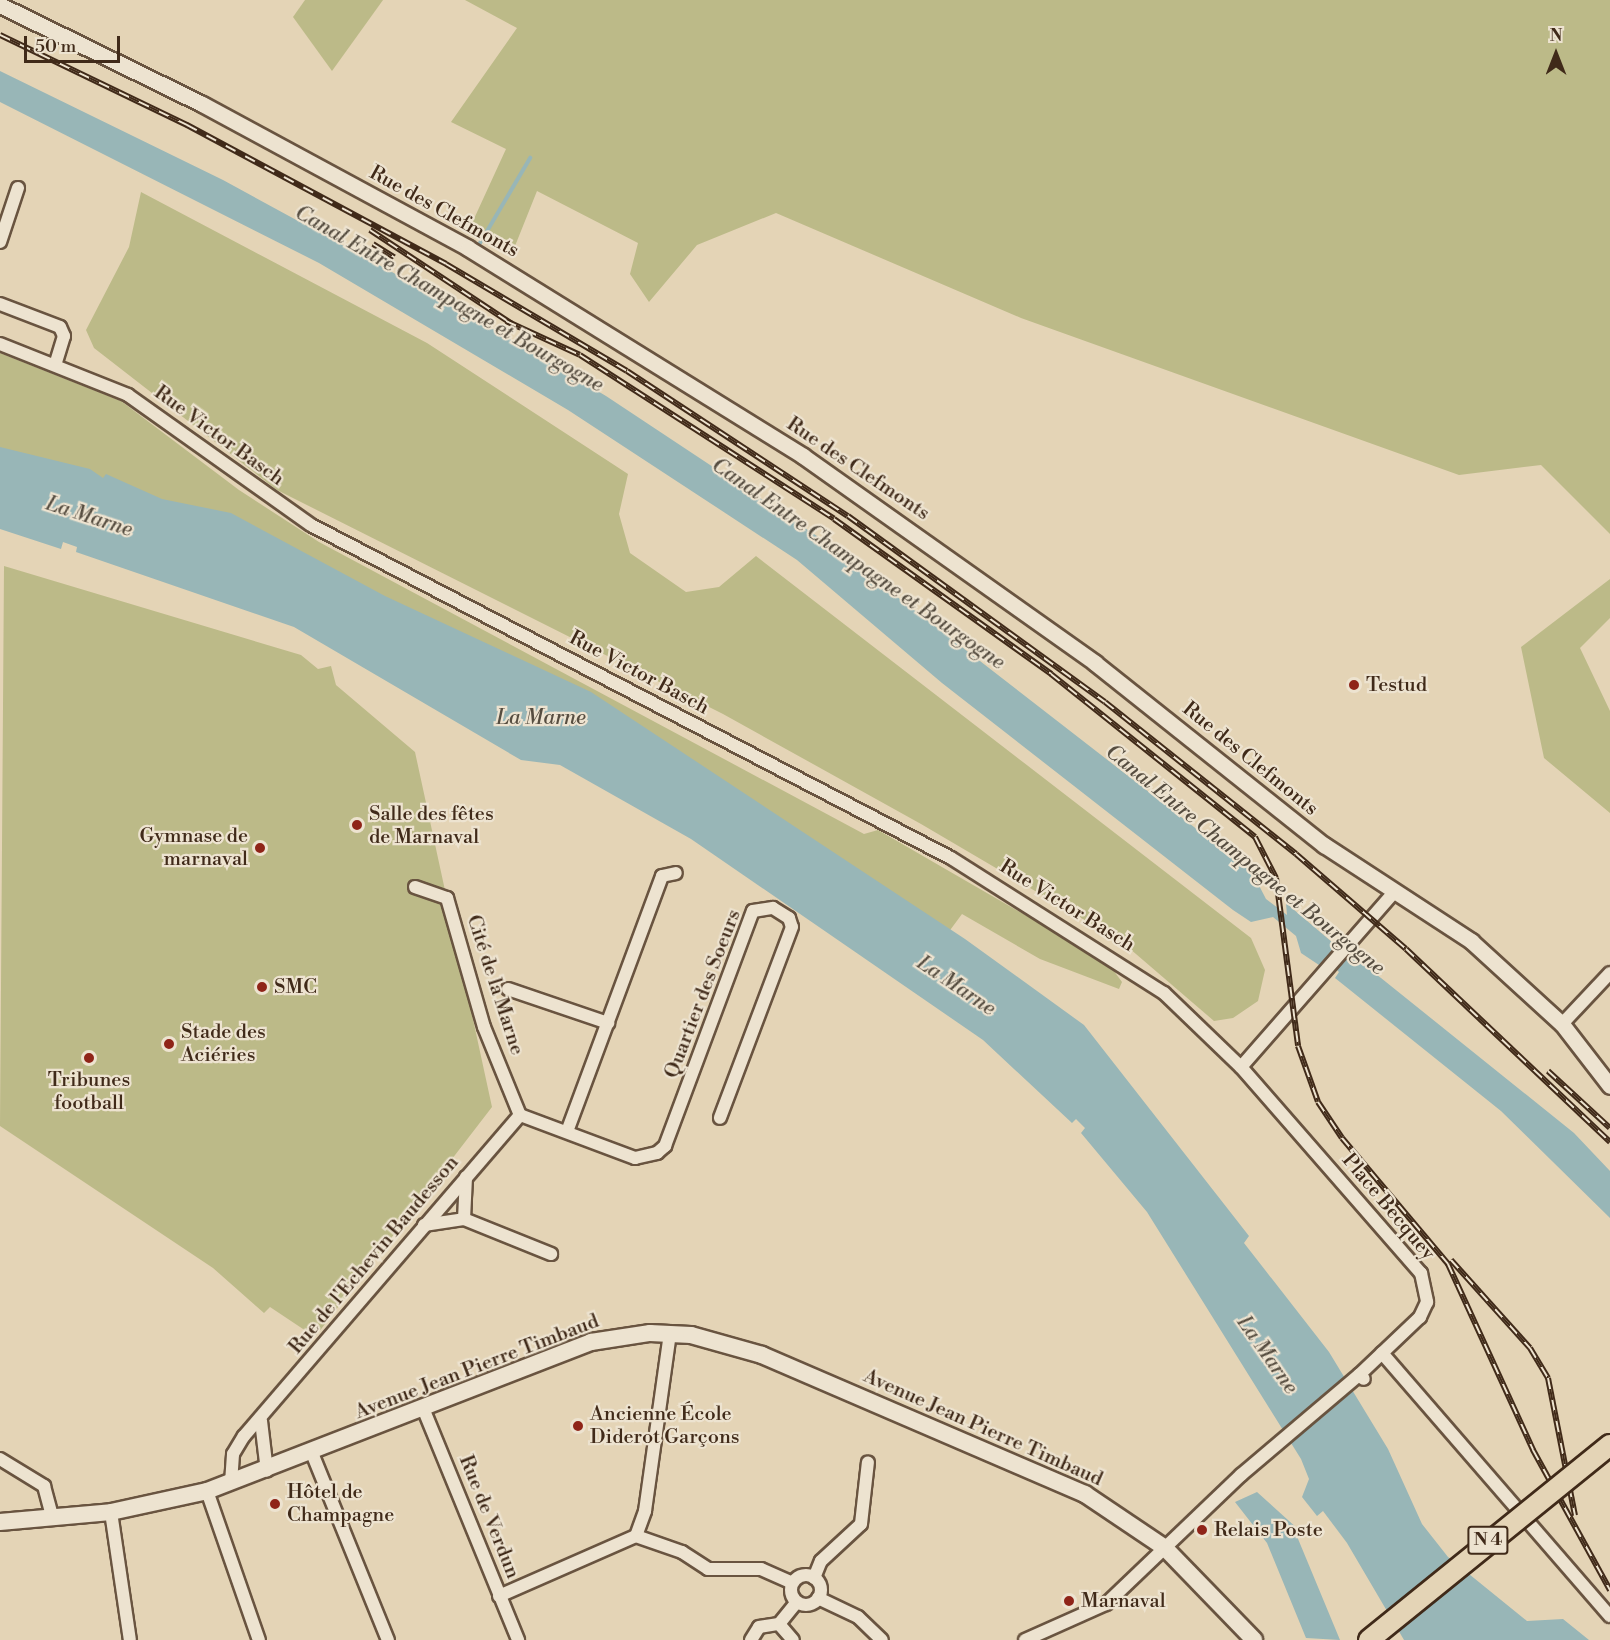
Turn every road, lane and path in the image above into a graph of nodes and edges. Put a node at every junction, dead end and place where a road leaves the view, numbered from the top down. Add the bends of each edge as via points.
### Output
1 (0, 5) edge
2 (18, 188) dead end
3 (0, 242) edge
4 (0, 304) edge
5 (0, 344) edge
6 (57, 363) junction
7 (676, 873) dead end
8 (415, 887) dead end
9 (1395, 891) junction
10 (1610, 973) edge
11 (508, 989) dead end
12 (608, 1023) junction
13 (1562, 1024) junction
14 (1240, 1067) junction
15 (1610, 1086) edge
16 (520, 1115) junction
17 (720, 1118) dead end
18 (568, 1129) junction
19 (466, 1177) junction
20 (464, 1219) junction
21 (424, 1225) junction
22 (551, 1254) dead end
23 (670, 1334) junction
24 (1382, 1353) junction
25 (423, 1408) junction
26 (261, 1421) junction
27 (1610, 1445) edge
28 (312, 1453) junction
29 (0, 1459) edge
30 (868, 1462) dead end
31 (267, 1471) junction
32 (231, 1484) junction
33 (207, 1491) junction
34 (111, 1512) junction
35 (52, 1519) junction
36 (0, 1522) edge
37 (636, 1536) junction
38 (1165, 1548) junction
39 (814, 1578) junction
40 (792, 1583) junction
41 (499, 1596) junction
42 (818, 1598) junction
43 (797, 1602) junction
44 (1610, 1616) edge
45 (778, 1624) junction
46 (130, 1640) edge
47 (259, 1640) edge
48 (388, 1640) edge
49 (518, 1640) edge
50 (751, 1640) edge
51 (793, 1640) edge
52 (882, 1640) edge
53 (1025, 1640) edge
54 (1254, 1640) edge
55 (1370, 1640) edge

1 - 9 street, Rue des Clefmonts via 322,167 649,356 958,562 1324,845
2 - 3 street
4 - 6 street via 60,327 64,336
5 - 6 street, Rue Victor Basch
6 - 14 street, Rue Victor Basch via 128,395 336,539 1016,895 1164,993
7 - 12 street via 662,876
8 - 16 street, Cité de la Marne via 447,898 484,1027
9 - 13 street, Rue des Clefmonts via 1471,942
9 - 14 street
10 - 13 street
11 - 12 street
12 - 18 street
13 - 15 street, Rue des Clefmonts
14 - 24 street, Place Becquey via 1421,1273 1425,1308
16 - 18 street, Quartier des Soeurs
16 - 19 street, Rue de l'Echevin Baudesson
17 - 18 street, Quartier des Soeurs via 792,927 789,918 773,908 753,911 665,1146 634,1158
19 - 20 street
19 - 21 street, Rue de l'Echevin Baudesson
20 - 21 street
20 - 22 street
21 - 26 street, Rue de l'Echevin Baudesson
23 - 25 main road, Avenue Jean Pierre Timbaud via 591,1342
23 - 37 street via 645,1511
23 - 38 main road, Avenue Jean Pierre Timbaud via 762,1355 1052,1479 1108,1506
24 - 38 street, Place Becquey via 1362,1377 1278,1445
24 - 44 street
25 - 28 main road, Avenue Jean Pierre Timbaud
25 - 41 street, Rue de Verdun
26 - 31 street
26 - 32 street, Rue de l'Echevin Baudesson via 238,1444
27 - 55 highway, N 4, bridge
28 - 31 main road, Avenue Jean Pierre Timbaud
28 - 48 street
29 - 35 street via 44,1486
30 - 39 street via 861,1524 821,1561
31 - 32 main road, Avenue Jean Pierre Timbaud
32 - 33 main road, Avenue Jean Pierre Timbaud
33 - 34 main road, Avenue Jean Pierre Timbaud
33 - 47 street
34 - 35 main road, Avenue Jean Pierre Timbaud
34 - 46 street
35 - 36 main road, Avenue Jean Pierre Timbaud
37 - 40 street via 682,1552 708,1569 761,1569
37 - 41 street
38 - 53 street, Place Becquey via 1106,1604
38 - 54 main road, Avenue Jean Pierre Timbaud
39 - 40 street via 800,1576
39 - 42 street
40 - 43 street
41 - 49 street, Rue de Verdun
42 - 43 street via 806,1605
42 - 52 street via 858,1617
43 - 45 street
45 - 50 street via 759,1627
45 - 51 street

